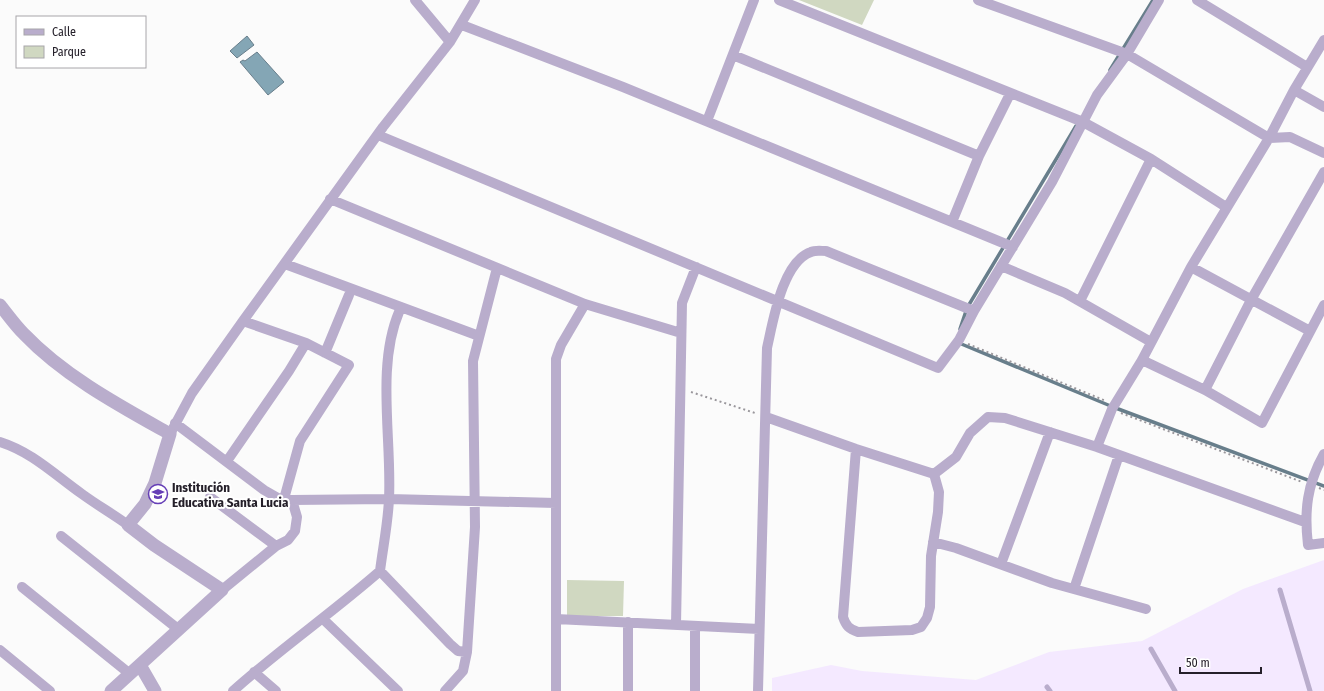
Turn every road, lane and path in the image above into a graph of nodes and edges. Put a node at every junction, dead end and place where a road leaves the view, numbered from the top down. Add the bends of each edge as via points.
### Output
1 (416, 0) edge
2 (475, 0) edge
3 (754, 0) edge
4 (779, 0) edge
5 (978, 0) edge
6 (1159, 0) edge
7 (1197, 0) edge
8 (462, 25) junction
9 (1324, 40) edge
10 (450, 42) junction
11 (1321, 51) edge
12 (1127, 54) junction
13 (733, 56) junction
14 (1307, 67) junction
15 (1294, 90) junction
16 (1010, 94) junction
17 (1324, 106) edge
18 (707, 122) junction
19 (1083, 122) junction
20 (378, 135) junction
21 (1269, 138) junction
22 (1324, 153) edge
23 (979, 156) junction
24 (1152, 159) junction
25 (1324, 172) edge
26 (330, 199) junction
27 (1226, 207) junction
28 (952, 222) junction
29 (1012, 247) junction
30 (285, 264) junction
31 (1001, 266) junction
32 (696, 267) junction
33 (497, 268) junction
34 (1191, 268) junction
35 (349, 295) dead end
36 (1252, 300) junction
37 (1080, 301) junction
38 (778, 302) junction
39 (585, 304) junction
40 (0, 305) edge
41 (1324, 305) edge
42 (974, 311) junction
43 (399, 312) dead end
44 (243, 321) junction
45 (1310, 330) junction
46 (681, 333) junction
47 (479, 336) junction
48 (959, 340) junction
49 (1151, 342) junction
50 (306, 343) junction
51 (325, 353) junction
52 (1142, 360) junction
53 (680, 389) junction
54 (1205, 390) junction
55 (1112, 409) junction
56 (766, 417) junction
57 (172, 428) junction
58 (1050, 432) junction
59 (0, 442) edge
60 (1097, 447) junction
61 (856, 449) junction
62 (1324, 454) edge
63 (1119, 455) junction
64 (227, 460) junction
65 (934, 474) junction
66 (1310, 485) junction
67 (1324, 490) edge
68 (210, 498) dead end
69 (288, 499) junction
70 (389, 499) junction
71 (475, 502) junction
72 (556, 503) junction
73 (1305, 522) junction
74 (128, 525) junction
75 (61, 536) dead end
76 (933, 542) junction
77 (1324, 543) edge
78 (276, 546) junction
79 (1001, 564) junction
80 (380, 571) junction
81 (22, 587) dead end
82 (1074, 589) junction
83 (222, 590) junction
84 (1280, 590) dead end
85 (1146, 609) dead end
86 (323, 619) junction
87 (556, 619) junction
88 (628, 622) junction
89 (676, 625) junction
90 (695, 626) junction
91 (178, 629) junction
92 (759, 629) junction
93 (1151, 649) dead end
94 (0, 650) edge
95 (468, 652) junction
96 (140, 665) junction
97 (254, 672) junction
98 (130, 674) junction
99 (50, 691) edge
100 (111, 691) edge
101 (155, 691) edge
102 (233, 691) edge
103 (276, 691) edge
104 (398, 691) edge
105 (445, 691) edge
106 (556, 691) edge
107 (628, 691) edge
108 (695, 691) edge
109 (758, 691) edge
110 (1175, 691) edge
111 (1310, 691) edge

1 - 10 street
2 - 8 street
3 - 13 street
4 - 16 street
5 - 12 street
6 - 12 street
7 - 14 street
8 - 10 street
8 - 18 street
9 - 11 street
10 - 20 street
11 - 14 street
12 - 19 street via 1097,95
12 - 21 street
13 - 18 street
13 - 23 street
14 - 15 street
15 - 17 street
15 - 21 street
16 - 19 street
16 - 23 street
18 - 28 street
19 - 24 street
19 - 29 street via 1052,182
20 - 26 street
20 - 32 street
21 - 22 street via 1290,137
21 - 27 street
23 - 28 street
24 - 27 street
24 - 37 street
25 - 36 street
26 - 30 street
26 - 33 street
27 - 34 street
28 - 29 street
29 - 31 street
30 - 44 street
30 - 47 street
31 - 37 street
31 - 42 street
32 - 38 street
32 - 46 street via 682,303
33 - 39 street
33 - 47 street
34 - 36 street
34 - 49 street
35 - 51 street
36 - 45 street
36 - 54 street
37 - 49 street
38 - 42 street via 799,259 811,251 826,251
38 - 48 street via 938,368
38 - 56 street via 767,348
39 - 46 street
39 - 72 street via 561,345 556,359
40 - 57 street via 24,334 70,373 104,397
41 - 45 street
42 - 48 street
43 - 70 street via 392,330 387,359
44 - 50 street
44 - 57 street via 192,393
45 - 54 street via 1262,423
46 - 53 street
47 - 71 street via 473,360
48 - 55 path via 1106,401
49 - 52 street
50 - 51 street
50 - 64 street
51 - 69 street via 349,365 300,441
52 - 54 street
52 - 55 street
53 - 56 path
53 - 89 street
55 - 60 street
55 - 66 path
56 - 61 street
56 - 92 street
57 - 64 street
57 - 74 street via 155,483 145,504
58 - 60 street
58 - 65 street via 1005,418 988,417 970,433 956,457
58 - 79 street
59 - 74 street via 14,446 36,458 83,495
60 - 63 street
61 - 65 street
61 - 76 street via 843,617 851,630 912,630 921,627 930,607
62 - 66 street
63 - 73 street
63 - 82 street
64 - 69 street via 264,490 278,498
65 - 76 street via 939,492
66 - 67 path
66 - 73 street
68 - 78 street
69 - 70 street
69 - 78 street via 296,517 295,531 288,540
70 - 71 street
70 - 80 street
71 - 72 street
71 - 95 street via 476,527
72 - 87 street
73 - 77 street via 1308,545
74 - 83 street
75 - 91 street
76 - 79 street
78 - 83 street
79 - 82 street
80 - 86 street
80 - 95 street via 450,644 458,651
81 - 98 street
82 - 85 street
83 - 91 street
84 - 111 lane
86 - 97 street
86 - 104 street
87 - 88 street
87 - 106 street
88 - 89 street
88 - 107 street
89 - 90 street
90 - 92 street
90 - 108 street
91 - 96 street
92 - 109 street
93 - 110 lane
94 - 99 street
95 - 105 street via 463,672
96 - 98 street
96 - 101 street
97 - 102 street
97 - 103 street
98 - 100 street

